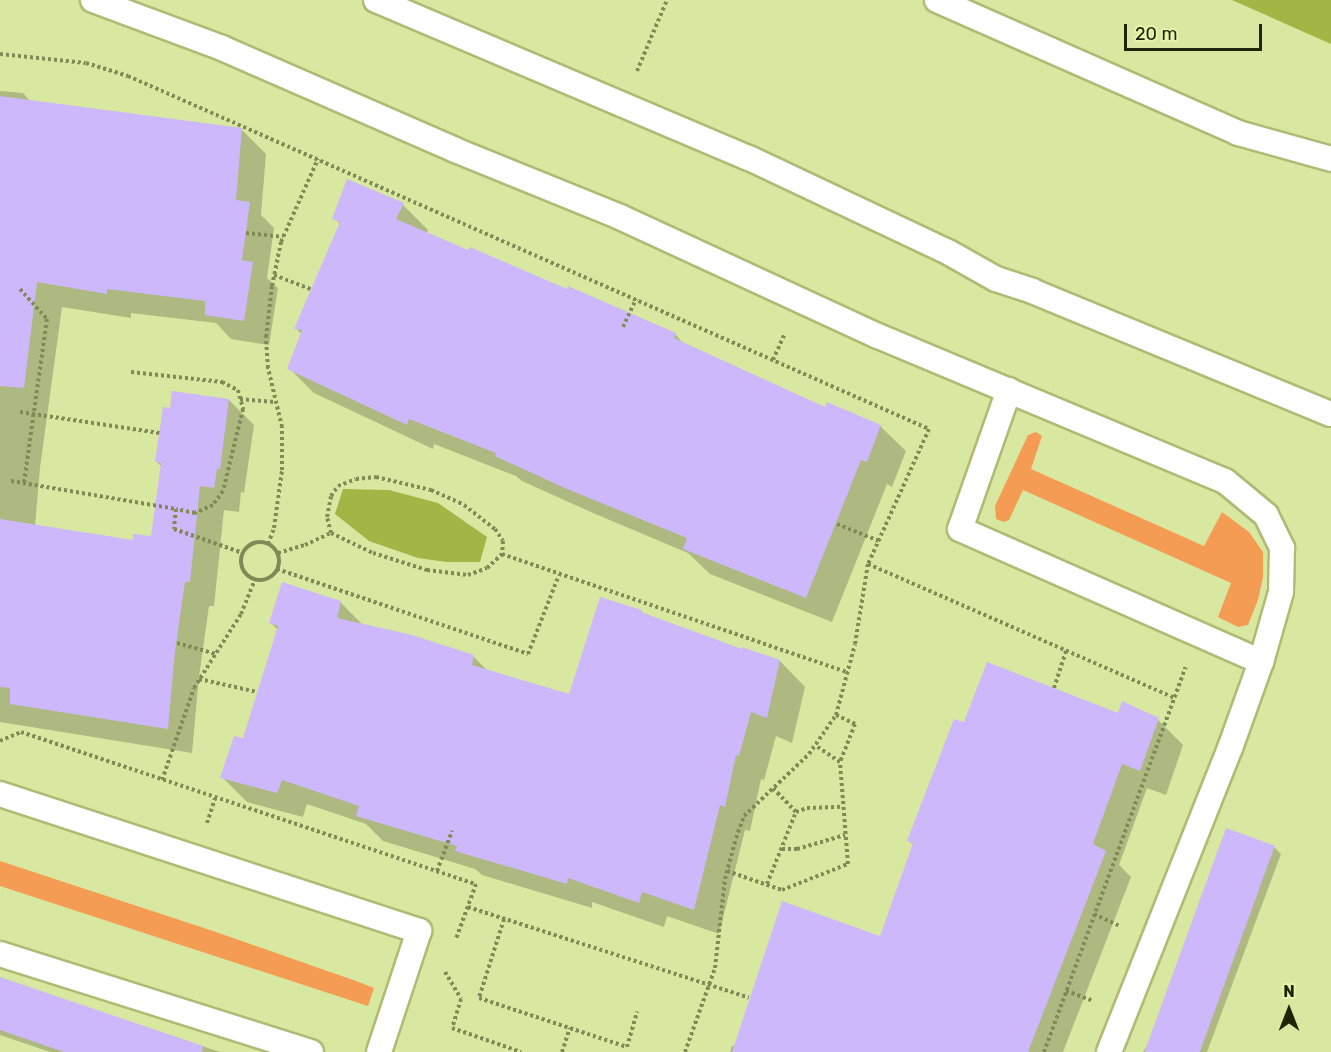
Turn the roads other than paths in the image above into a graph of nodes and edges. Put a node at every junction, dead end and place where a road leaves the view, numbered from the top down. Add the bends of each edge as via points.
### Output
1 (93, 0) edge
2 (376, 0) edge
3 (938, 0) edge
4 (1331, 159) edge
5 (1009, 390) junction
6 (1331, 414) edge
7 (1262, 662) junction
8 (0, 794) edge
9 (0, 954) edge
10 (311, 1052) edge
11 (379, 1052) edge
12 (1109, 1052) edge

1 - 5 lane via 222,48 620,217 878,336
2 - 6 lane via 770,168 948,252 996,279
3 - 4 lane via 1238,133
5 - 7 lane via 1225,481 1266,515 1282,549 1281,592
5 - 7 lane via 960,529
7 - 12 lane
8 - 11 lane via 419,931
9 - 10 lane

